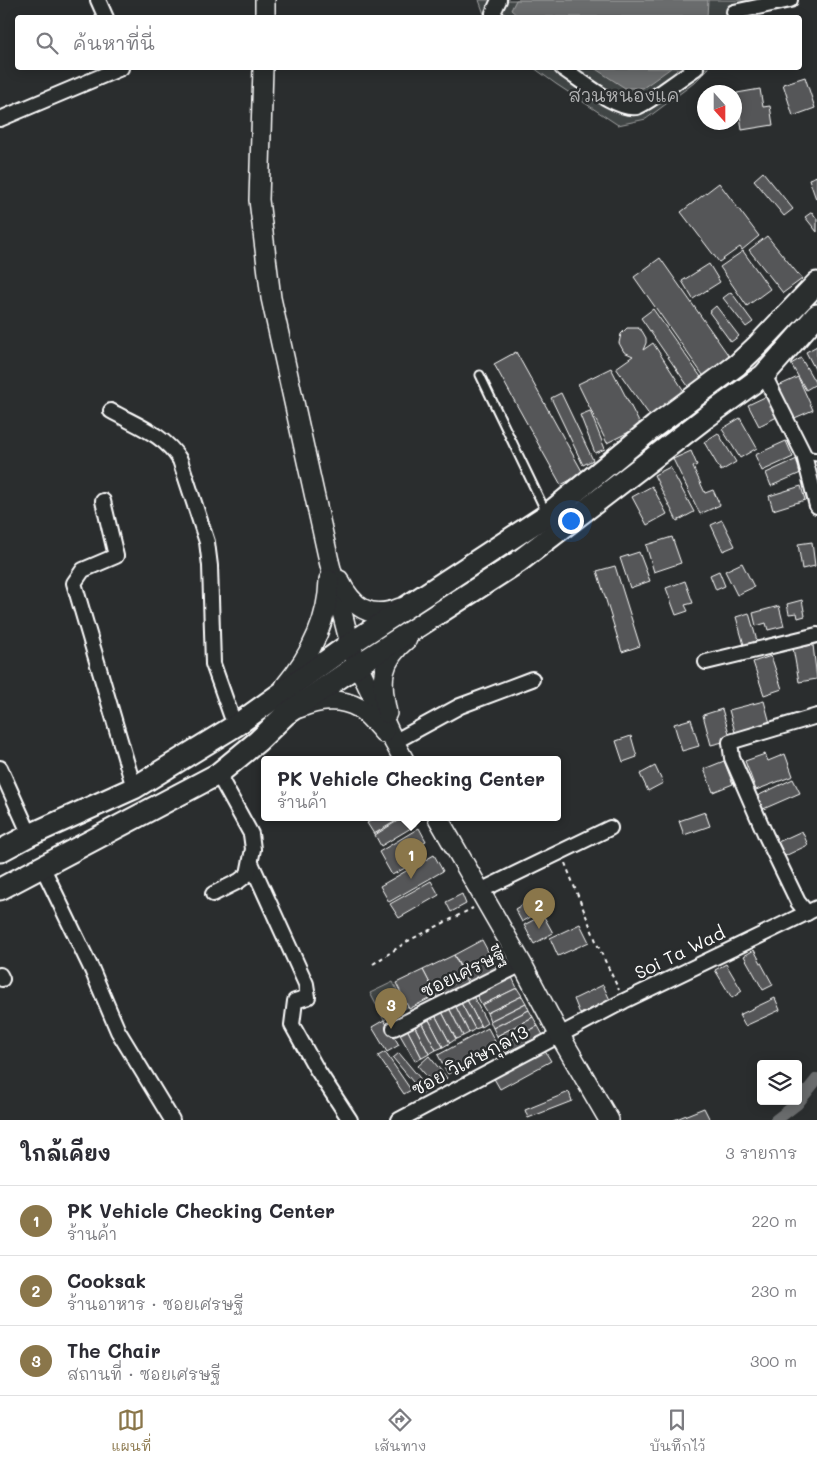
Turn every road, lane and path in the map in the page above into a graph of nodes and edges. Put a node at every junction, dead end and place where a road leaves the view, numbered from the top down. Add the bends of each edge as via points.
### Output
1 (98, 0) edge
2 (265, 0) edge
3 (499, 0) edge
4 (790, 0) edge
5 (733, 10) edge
6 (105, 15) edge
7 (265, 15) edge
8 (495, 15) edge
9 (116, 70) edge
10 (263, 70) edge
11 (565, 70) edge
12 (693, 70) edge
13 (0, 119) edge
14 (817, 282) edge
15 (817, 315) edge
16 (480, 375) dead end
17 (764, 375) junction
18 (111, 412) dead end
19 (811, 456) edge
20 (103, 502) dead end
21 (817, 506) edge
22 (547, 515) junction
23 (329, 561) junction
24 (414, 602) junction
25 (438, 613) junction
26 (817, 635) edge
27 (350, 644) junction
28 (706, 662) dead end
29 (358, 665) junction
30 (532, 679) dead end
31 (280, 706) junction
32 (816, 720) edge
33 (238, 724) junction
34 (394, 742) junction
35 (402, 756) edge
36 (0, 768) edge
37 (218, 774) junction
38 (134, 788) junction
39 (440, 821) edge
40 (610, 828) dead end
41 (30, 835) junction
42 (0, 851) edge
43 (560, 852) junction
44 (251, 863) junction
45 (42, 866) junction
46 (0, 889) edge
47 (213, 894) dead end
48 (483, 896) junction
49 (812, 911) edge
50 (373, 964) dead end
51 (522, 964) junction
52 (624, 1001) junction
53 (394, 1028) dead end
54 (559, 1034) junction
55 (172, 1120) edge
56 (350, 1120) edge
57 (399, 1120) edge
58 (609, 1120) edge

1 - 6 street
2 - 7 street
3 - 8 street
4 - 5 street
9 - 13 street
10 - 23 street via 259,200 271,298
11 - 12 street via 611,100 627,107 639,107
14 - 22 main road via 737,365 655,426
15 - 17 main road
16 - 22 lane
17 - 19 street
17 - 25 main road via 518,562
18 - 33 street via 162,440 180,460 208,542 213,664 231,715
19 - 21 street
20 - 38 street via 116,556 83,570 74,583
22 - 24 main road
23 - 24 street via 343,588 367,612 390,612
23 - 27 street
23 - 31 street via 328,597 323,620
24 - 27 main road
25 - 29 main road
25 - 34 street via 396,648 386,662 384,697
26 - 28 street
27 - 29 street
27 - 31 main road
29 - 31 main road
29 - 34 street
30 - 34 street via 460,706
31 - 33 main road
31 - 34 street via 330,700 344,703 360,709
31 - 37 main road via 258,741
32 - 49 street via 730,742 732,758 798,902
33 - 38 main road
34 - 35 street
36 - 41 street
37 - 44 street via 251,834
37 - 45 main road
38 - 41 main road
39 - 48 street
40 - 43 street
41 - 42 main road
43 - 48 street
43 - 52 path
44 - 47 street via 248,874
44 - 56 street via 306,984 308,997 295,1001 292,1025
45 - 46 main road
45 - 55 street via 118,1031
48 - 50 path
48 - 51 street
49 - 52 street, Soi Ta Wad
51 - 53 street, ซอยเศรษฐี
51 - 54 street
52 - 54 street, Soi Ta Wad
54 - 57 street, ซอย วิเศษกุล13
54 - 58 street

